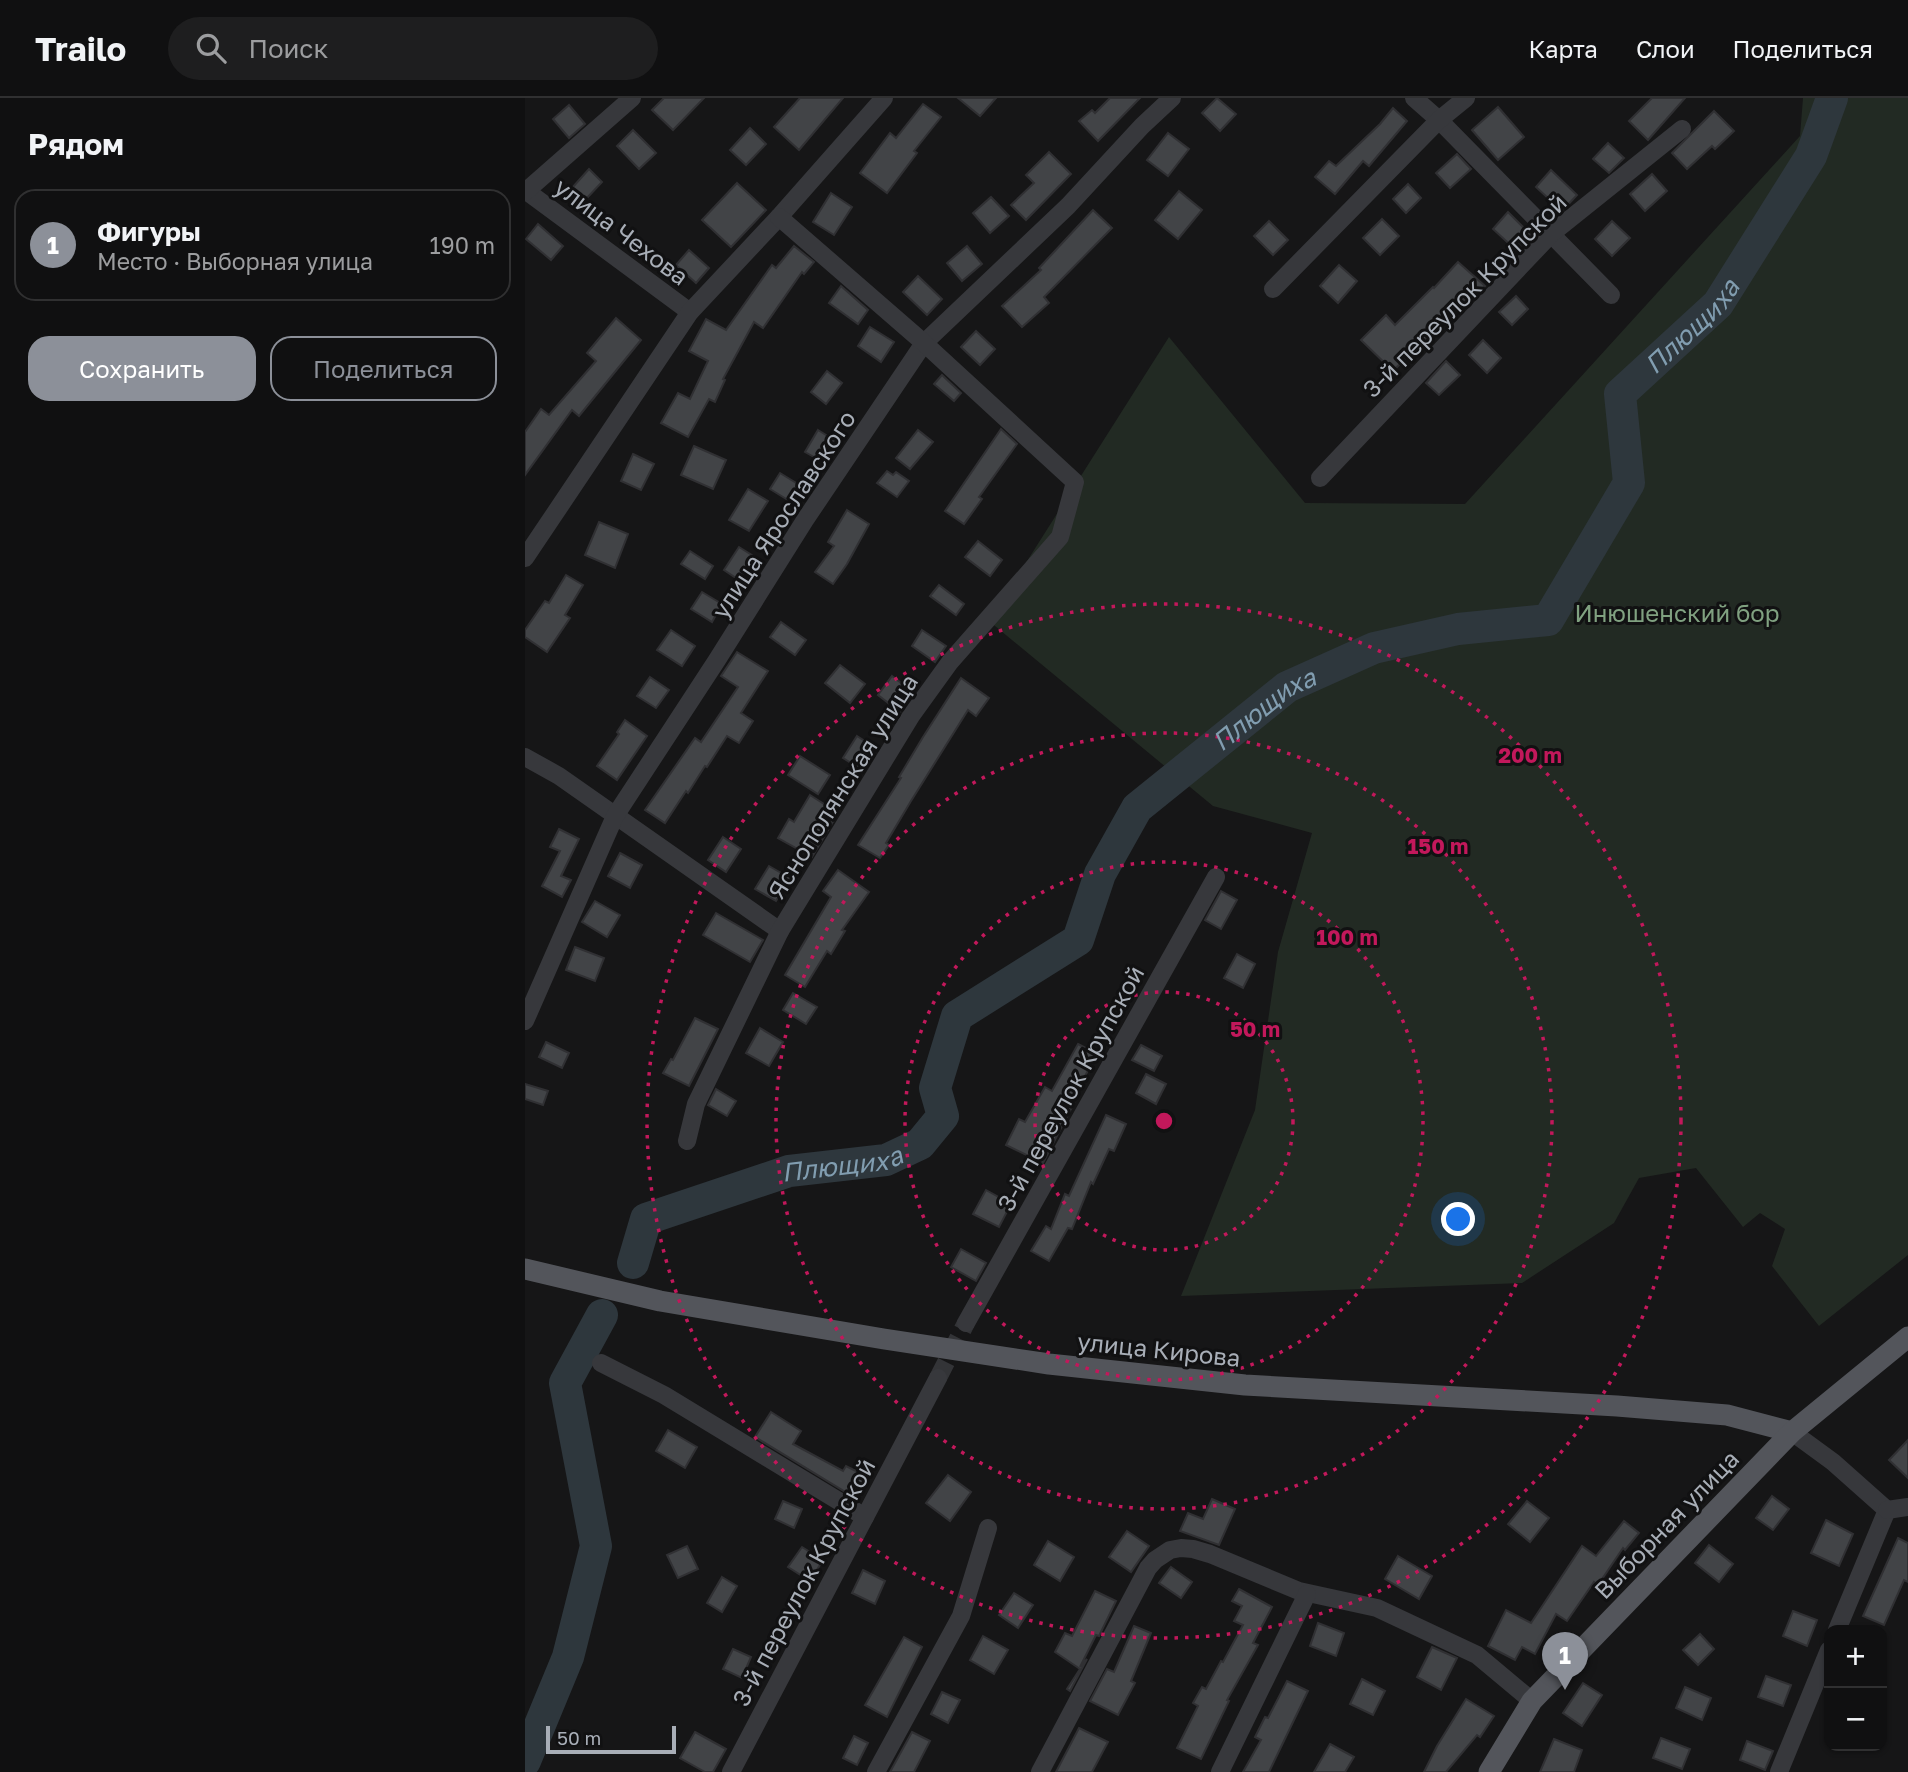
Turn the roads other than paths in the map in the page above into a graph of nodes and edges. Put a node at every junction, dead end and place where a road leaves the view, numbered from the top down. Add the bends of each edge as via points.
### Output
1 (632, 98) edge
2 (884, 98) edge
3 (1172, 98) edge
4 (1414, 98) edge
5 (1466, 98) edge
6 (1439, 120) junction
7 (1682, 129) dead end
8 (526, 191) edge
9 (779, 217) junction
10 (1551, 234) junction
11 (1273, 289) dead end
12 (1611, 295) dead end
13 (689, 312) junction
14 (925, 343) junction
15 (1319, 478) dead end
16 (525, 558) edge
17 (525, 757) edge
18 (615, 816) junction
19 (1216, 877) dead end
20 (780, 932) junction
21 (525, 1021) edge
22 (687, 1141) dead end
23 (525, 1269) edge
24 (967, 1323) tunnel mouth
25 (1908, 1337) edge
26 (601, 1363) dead end
27 (938, 1378) tunnel mouth
28 (1793, 1432) junction
29 (1908, 1507) edge
30 (1887, 1510) junction
31 (865, 1517) junction
32 (988, 1528) dead end
33 (1307, 1594) junction
34 (1839, 1625) edge
35 (1824, 1662) edge
36 (1532, 1701) junction
37 (731, 1772) edge
38 (876, 1772) edge
39 (1040, 1772) edge
40 (1220, 1772) edge
41 (1489, 1772) edge
42 (1779, 1772) edge

1 - 8 street
2 - 9 street
3 - 14 street, улица Ярославского via 1069,206
4 - 6 street
5 - 6 street
6 - 10 street
6 - 11 street
7 - 10 street, 3-й переулок Крупской
8 - 13 street, улица Чехова
9 - 13 street
9 - 14 street
10 - 12 street
10 - 15 street, 3-й переулок Крупской
13 - 16 street
14 - 18 street, улица Ярославского
14 - 20 street, Яснополянская улица via 1075,482 1060,537 950,662 911,716
17 - 18 street
18 - 20 street
18 - 21 street, улица Ярославского
19 - 24 street, 3-й переулок Крупской
20 - 22 street, Яснополянская улица via 696,1104
23 - 28 main road, улица Кирова via 660,1301 1049,1364 1245,1385 1727,1415
25 - 28 main road, Выборная улица
26 - 31 street via 664,1395
27 - 31 street, 3-й переулок Крупской
28 - 30 street
28 - 36 main road, Выборная улица
29 - 30 street
30 - 34 street
31 - 37 street, 3-й переулок Крупской
32 - 38 street via 961,1616
33 - 36 street via 1377,1608 1415,1625 1477,1655
33 - 39 street via 1210,1553 1181,1548 1163,1554 1148,1568
33 - 40 street
35 - 42 street
36 - 41 main road, Выборная улица

